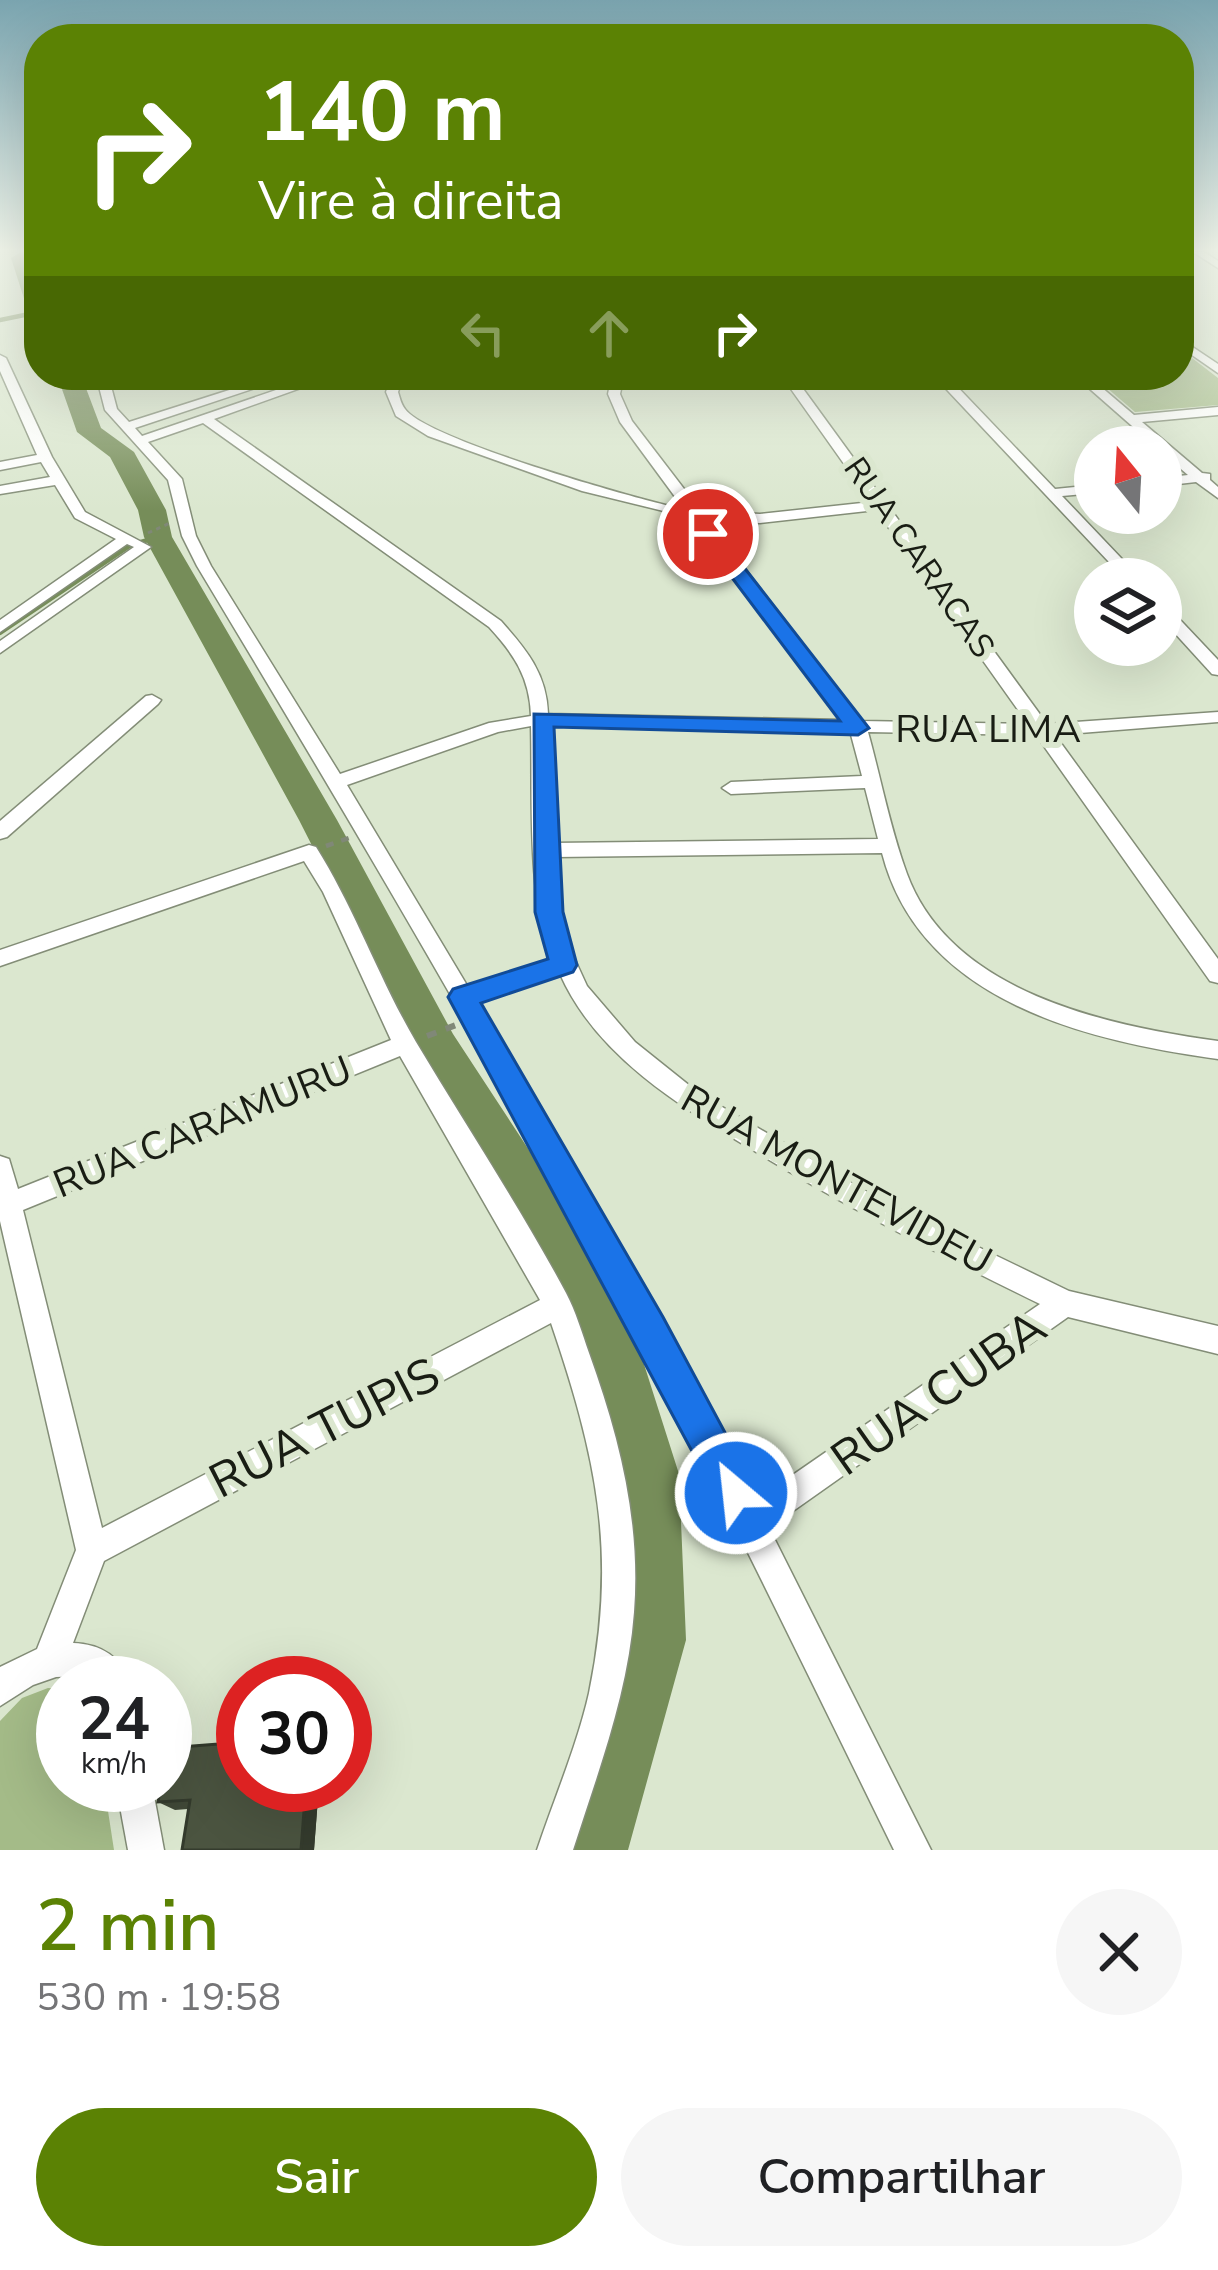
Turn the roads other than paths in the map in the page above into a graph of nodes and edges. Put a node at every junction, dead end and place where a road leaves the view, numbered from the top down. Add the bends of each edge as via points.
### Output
1 (0, 358) edge
2 (106, 390) edge
3 (229, 390) edge
4 (290, 390) edge
5 (393, 390) edge
6 (617, 390) edge
7 (798, 390) edge
8 (953, 390) edge
9 (1097, 390) edge
10 (1218, 411) edge
11 (1130, 419) junction
12 (207, 420) junction
13 (133, 434) junction
14 (46, 457) junction
15 (0, 466) edge
16 (1218, 476) edge
17 (1200, 478) junction
18 (58, 480) junction
19 (1182, 480) edge
20 (1, 487) edge
21 (1074, 491) edge
22 (1053, 493) junction
23 (1218, 494) edge
24 (881, 505) junction
25 (694, 515) junction
26 (743, 519) junction
27 (708, 534) junction
28 (136, 541) junction
29 (1113, 558) edge
30 (0, 627) edge
31 (1182, 631) edge
32 (0, 648) edge
33 (1218, 670) edge
34 (152, 700) dead end
35 (1218, 716) edge
36 (542, 719) junction
37 (858, 728) junction
38 (1042, 730) junction
39 (335, 782) junction
40 (872, 782) junction
41 (731, 788) dead end
42 (0, 832) edge
43 (888, 846) junction
44 (544, 850) junction
45 (0, 958) edge
46 (563, 965) junction
47 (1218, 975) edge
48 (464, 1009) junction
49 (409, 1043) junction
50 (1218, 1049) edge
51 (0, 1167) edge
52 (4, 1206) edge
53 (1065, 1303) junction
54 (558, 1305) junction
55 (1218, 1340) edge
56 (752, 1522) junction
57 (92, 1550) junction
58 (51, 1656) edge
59 (36, 1668) edge
60 (0, 1689) edge
61 (139, 1812) edge
62 (146, 1850) edge
63 (555, 1850) edge
64 (913, 1850) edge

1 - 14 street
2 - 13 street via 111,410
3 - 13 street
4 - 12 street
5 - 25 street via 400,413 432,433
6 - 25 street via 616,405
7 - 24 street, RUA CARACAS
8 - 22 street
9 - 11 street
10 - 11 street
11 - 17 street
12 - 13 street
12 - 36 street, RUA MONTEVIDEU via 495,624 532,673
13 - 39 street via 175,479 188,536
14 - 15 street
14 - 18 street
16 - 17 street
17 - 19 street
17 - 23 street
18 - 20 street
18 - 28 street via 80,515
21 - 22 street
22 - 29 street
24 - 26 street
24 - 38 street, RUA CARACAS
25 - 26 street
25 - 27 street
26 - 27 street
27 - 37 street
28 - 30 street
28 - 32 street
31 - 33 street
34 - 42 street
35 - 38 street, RUA LIMA
36 - 37 street, RUA LIMA
36 - 39 street, RUA LIMA
36 - 44 street, RUA MONTEVIDEU
37 - 38 street, RUA LIMA
37 - 40 street
38 - 47 street, RUA CARACAS
39 - 48 street
40 - 41 street
40 - 43 street
43 - 44 street
43 - 50 street via 922,924 1000,988 1096,1027
44 - 46 street, RUA MONTEVIDEU
45 - 49 street via 312,851
46 - 48 street
46 - 53 street, RUA MONTEVIDEU via 627,1048 692,1101 872,1208
48 - 56 street
49 - 52 street, RUA CARAMURU
49 - 54 street
51 - 52 street
52 - 57 street
53 - 55 street, RUA MONTEVIDEU
53 - 56 street, RUA CUBA
54 - 57 street, RUA TUPIS
54 - 63 street via 610,1472 618,1611 605,1696
56 - 64 street
57 - 58 street
59 - 60 street
61 - 62 street

